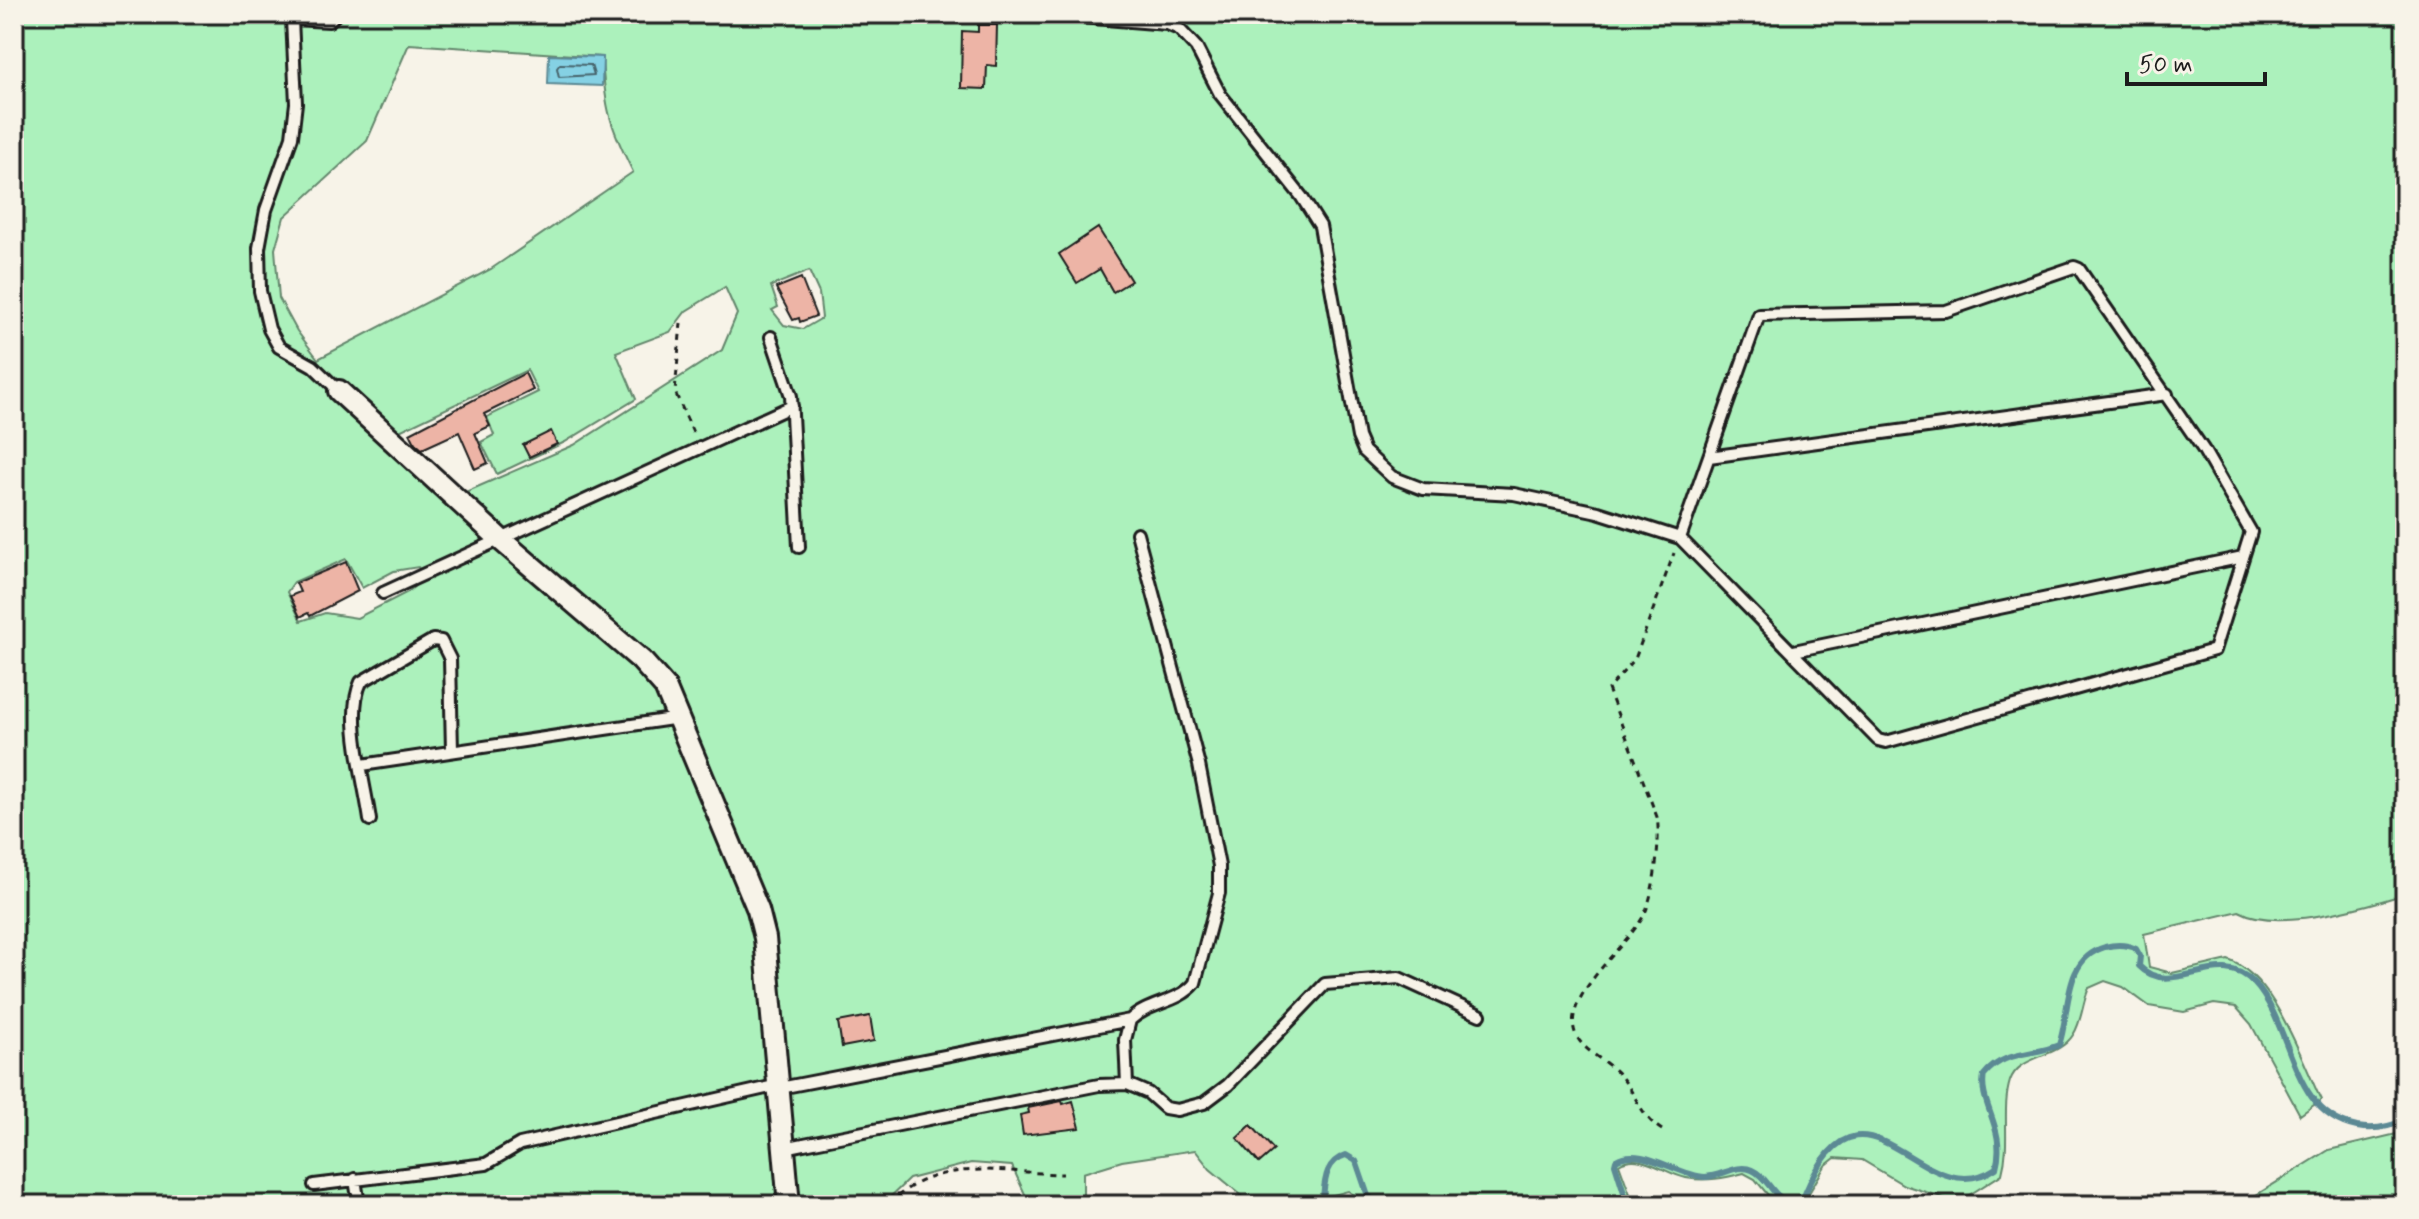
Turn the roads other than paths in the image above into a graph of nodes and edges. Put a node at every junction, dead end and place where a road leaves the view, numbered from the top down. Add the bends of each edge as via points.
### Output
1 (336, 14) edge
2 (1044, 14) edge
3 (771, 337) dead end
4 (339, 391) joint
5 (2167, 394) junction
6 (792, 406) junction
7 (1709, 457) junction
8 (1137, 533) dead end
9 (1680, 538) junction
10 (501, 540) junction
11 (799, 547) dead end
12 (2243, 557) junction
13 (383, 593) dead end
14 (1794, 651) junction
15 (679, 718) junction
16 (452, 751) junction
17 (362, 765) junction
18 (370, 820) dead end
19 (1480, 1015) dead end
20 (1130, 1020) junction
21 (1127, 1084) junction
22 (779, 1086) junction
23 (784, 1148) junction
24 (355, 1179) junction
25 (314, 1185) dead end
26 (359, 1205) edge
27 (789, 1205) edge

1 - 4 lane via 329,21 292,19 292,137 266,210 259,248 260,291 279,347 313,366
2 - 9 lane via 1167,24 1196,47 1220,94 1320,226 1358,437 1364,451 1392,477 1423,489 1528,497
3 - 6 lane
4 - 10 street
5 - 7 lane
5 - 7 lane via 2074,267 1946,311 1759,315
5 - 12 lane via 2251,527
6 - 10 lane
6 - 11 lane
7 - 9 lane
8 - 20 lane via 1199,765 1219,866 1219,893 1195,983
9 - 14 lane
10 - 13 lane
10 - 15 street via 641,660 665,687
12 - 14 lane
12 - 14 lane via 2214,650 1886,742 1878,740
15 - 16 lane
15 - 22 street via 758,910
16 - 17 lane
16 - 17 lane via 450,659 441,641 433,640 361,682 355,718
17 - 18 lane
19 - 21 lane via 1399,978 1325,984 1217,1097 1177,1110
20 - 21 lane via 1125,1040
20 - 22 lane
21 - 23 lane via 1022,1098
22 - 23 street
22 - 24 lane via 520,1144 486,1164
23 - 27 street
24 - 25 lane
24 - 26 lane

